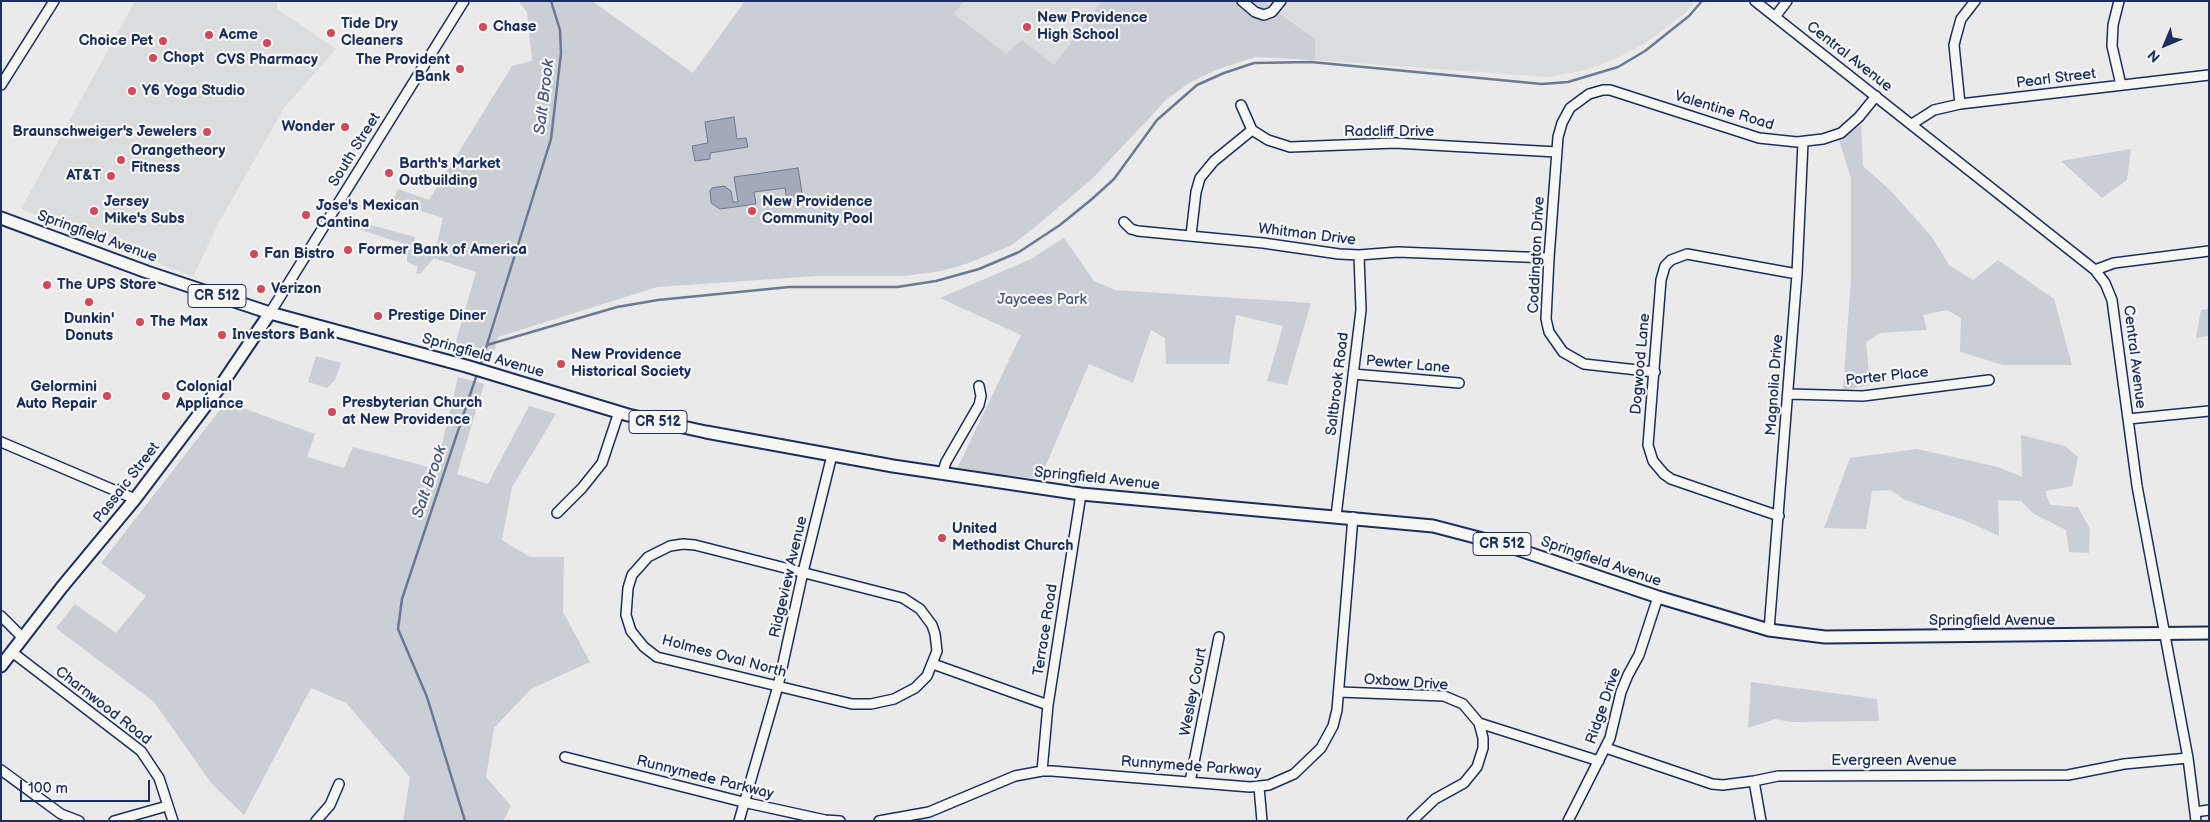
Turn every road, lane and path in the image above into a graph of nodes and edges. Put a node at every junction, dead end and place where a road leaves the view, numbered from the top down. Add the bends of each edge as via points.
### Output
1 (54, 1) edge
2 (464, 1) edge
3 (1242, 1) edge
4 (1281, 1) edge
5 (1755, 1) edge
6 (1787, 1) edge
7 (1975, 1) edge
8 (2119, 1) edge
9 (1774, 17) junction
10 (2209, 74) edge
11 (1, 85) edge
12 (2121, 85) junction
13 (1610, 90) joint
14 (1876, 96) junction
15 (1960, 104) junction
16 (1241, 105) dead end
17 (1912, 124) junction
18 (1252, 130) junction
19 (1803, 142) junction
20 (1557, 152) junction
21 (1, 218) edge
22 (1124, 222) dead end
23 (1191, 235) junction
24 (2209, 251) edge
25 (1359, 256) junction
26 (1548, 258) junction
27 (2095, 270) junction
28 (1797, 274) junction
29 (270, 313) junction
30 (1655, 372) junction
31 (1354, 374) junction
32 (1988, 380) dead end
33 (1459, 383) dead end
34 (979, 386) dead end
35 (1788, 394) junction
36 (2209, 411) edge
37 (618, 412) junction
38 (2128, 419) junction
39 (1, 442) edge
40 (832, 455) junction
41 (942, 474) junction
42 (1081, 494) junction
43 (135, 499) junction
44 (557, 513) dead end
45 (1336, 516) junction
46 (1779, 516) junction
47 (1353, 518) junction
48 (803, 572) junction
49 (1658, 597) junction
50 (1, 616) edge
51 (1768, 630) junction
52 (2165, 633) junction
53 (2209, 633) edge
54 (1219, 637) dead end
55 (23, 638) junction
56 (12, 652) junction
57 (933, 664) junction
58 (1, 666) edge
59 (778, 686) junction
60 (1339, 692) junction
61 (1048, 705) junction
62 (1479, 723) junction
63 (1606, 748) junction
64 (565, 757) dead end
65 (2188, 758) junction
66 (1599, 761) junction
67 (1, 770) edge
68 (1042, 772) junction
69 (1754, 781) junction
70 (1190, 782) junction
71 (339, 784) dead end
72 (1260, 787) junction
73 (743, 802) junction
74 (167, 806) junction
75 (2209, 810) edge
76 (2196, 816) edge
77 (79, 821) edge
78 (114, 821) edge
79 (173, 821) edge
80 (316, 821) edge
81 (739, 821) edge
82 (840, 821) edge
83 (880, 821) edge
84 (1262, 821) edge
85 (1412, 821) edge
86 (1568, 821) edge
87 (1761, 821) edge

1 - 11 street
2 - 29 street, South Street
3 - 4 street via 1259,14 1272,12
5 - 9 street, Central Avenue
6 - 9 street
7 - 15 street via 1960,19 1954,45
8 - 12 street via 2112,46
9 - 14 street, Central Avenue
10 - 12 street, Pearl Street
12 - 15 street, Pearl Street
13 - 19 street, Valentine Road via 1759,138
13 - 20 street, Coddington Drive via 1589,94 1570,108 1560,130
14 - 17 street, Central Avenue
14 - 19 street, Valentine Road via 1859,117 1840,132
15 - 17 street, Pearl Street via 1934,110
16 - 18 street
17 - 27 street, Central Avenue
18 - 20 street, Radcliff Drive via 1268,140 1290,146 1394,142
18 - 23 street via 1214,161 1200,178
19 - 28 street, Magnolia Drive
20 - 26 street, Coddington Drive
21 - 29 main road, Springfield Avenue / CR 512
22 - 23 street, Whitman Drive via 1138,231
23 - 25 street, Whitman Drive
24 - 27 street via 2114,263
25 - 26 street, Whitman Drive via 1398,252
25 - 31 street, Saltbrook Road via 1360,310
26 - 30 street, Coddington Drive via 1546,319 1549,332 1558,346 1569,357 1584,364
27 - 38 street, Central Avenue via 2112,300
28 - 30 street, Dogwood Lane via 1695,254 1671,260 1665,266 1661,280
28 - 35 street, Magnolia Drive
29 - 37 main road, Springfield Avenue / CR 512 via 466,366
29 - 43 main road, Passaic Street via 222,384
30 - 46 street, Dogwood Lane via 1648,445 1658,468 1671,479
31 - 33 street, Pewter Lane
31 - 45 street, Saltbrook Road
32 - 35 street, Porter Place via 1863,396
34 - 41 street via 979,405
35 - 46 street, Magnolia Drive
36 - 38 street
37 - 40 main road, Springfield Avenue / CR 512
37 - 44 street via 602,463
38 - 52 street, Central Avenue via 2137,486
39 - 43 street
40 - 41 main road, Springfield Avenue / CR 512
40 - 48 street, Ridgeview Avenue
41 - 42 main road, Springfield Avenue / CR 512
42 - 45 main road, Springfield Avenue / CR 512
42 - 61 street, Terrace Road
43 - 55 main road, Passaic Street
45 - 47 main road, Springfield Avenue / CR 512
46 - 51 street, Magnolia Drive
47 - 49 main road, Springfield Avenue / CR 512 via 1411,522 1465,534
47 - 60 street, Runnymede Parkway
48 - 57 street, Holmes Oval North via 891,594 912,603 924,613 935,634 937,651
48 - 59 street, Ridgeview Avenue
48 - 59 street, Holmes Oval North via 683,544 648,557 632,575 626,600 631,631 657,657
49 - 51 main road, Springfield Avenue / CR 512
49 - 63 street, Ridge Drive via 1639,656 1621,692
50 - 55 street
51 - 52 main road, Springfield Avenue / CR 512 via 1825,637
52 - 53 main road, Springfield Avenue / CR 512
52 - 65 street, Central Avenue
54 - 70 street, Wesley Court
55 - 56 main road, Passaic Street
56 - 58 main road, Passaic Street
56 - 74 street, Charnwood Road via 141,751 159,778
57 - 59 street, Holmes Oval North via 915,688 894,699 871,704 852,704
57 - 61 street
59 - 73 street, Ridgeview Avenue
60 - 62 street, Oxbow Drive via 1444,696 1463,704
60 - 72 street, Runnymede Parkway via 1333,726 1321,748 1294,774
61 - 68 street, Terrace Road
62 - 66 street
62 - 85 street via 1483,748 1477,768 1464,783 1434,799
63 - 66 street, Ridge Drive
63 - 69 street, Evergreen Avenue via 1712,784
64 - 73 street, Runnymede Parkway
65 - 69 street, Evergreen Avenue via 2124,764 2068,775 1778,776
65 - 76 street, Central Avenue
66 - 86 street, Ridge Drive
67 - 77 street via 61,814
68 - 70 street, Runnymede Parkway via 1052,770
68 - 83 street, Runnymede Parkway via 1014,776 929,812
69 - 87 street
70 - 72 street, Runnymede Parkway
71 - 80 street via 330,805
72 - 84 street
73 - 81 street, Ridgeview Avenue
73 - 82 street, Runnymede Parkway
74 - 78 street
74 - 79 street, Charnwood Road
75 - 76 street

